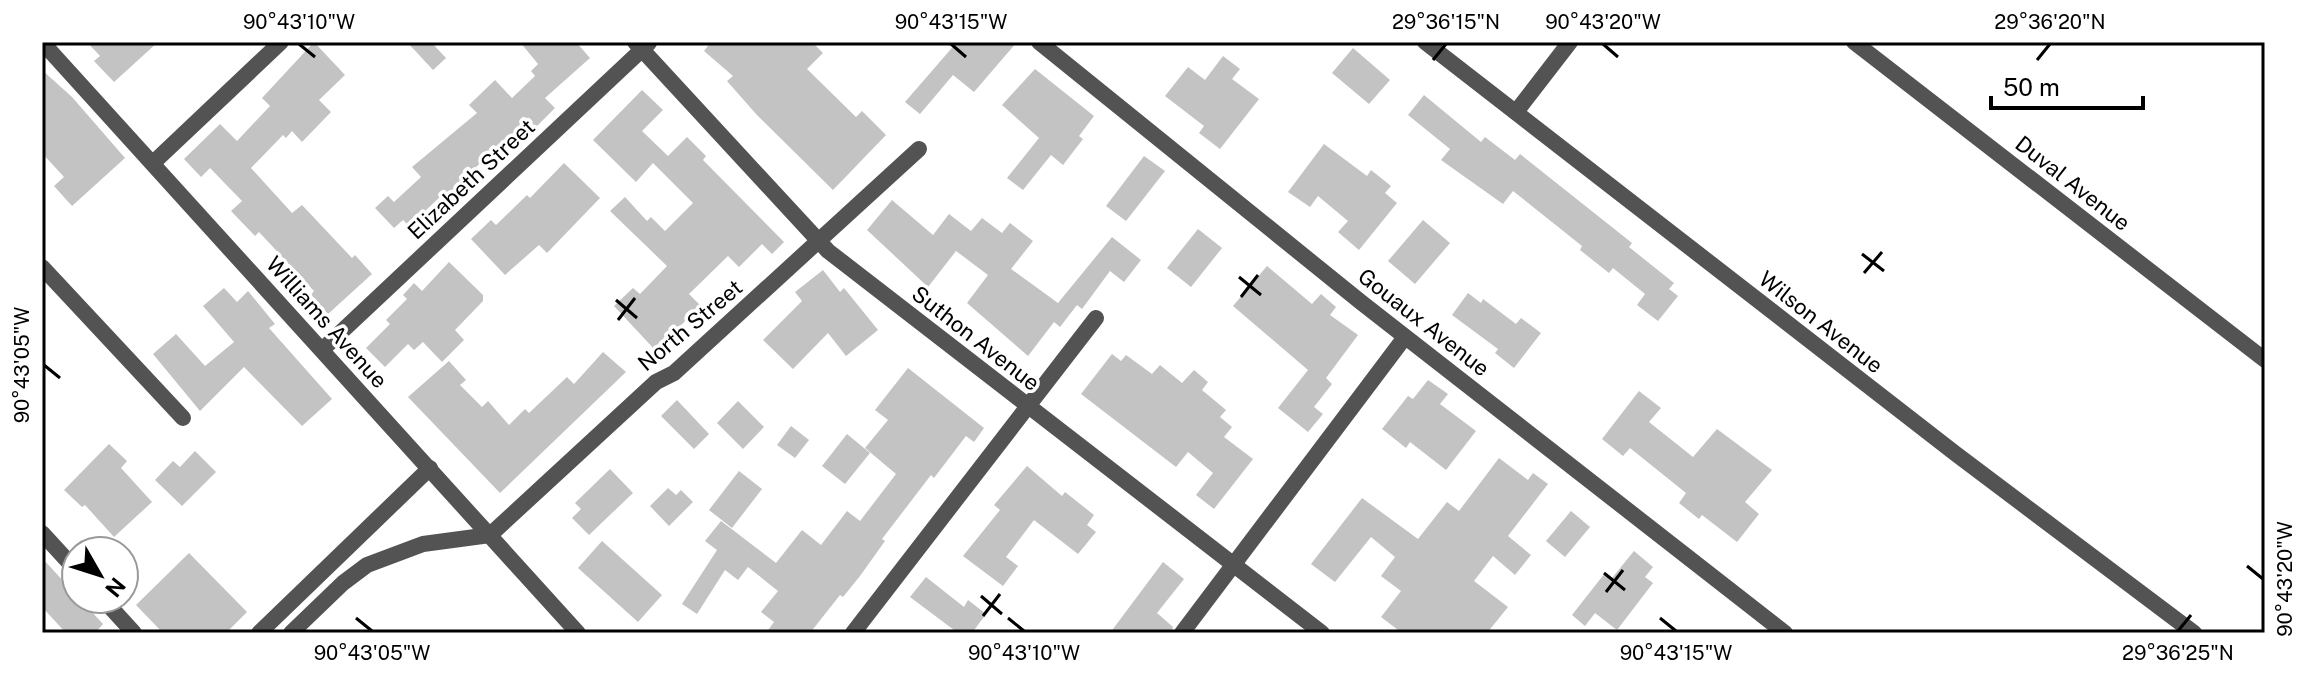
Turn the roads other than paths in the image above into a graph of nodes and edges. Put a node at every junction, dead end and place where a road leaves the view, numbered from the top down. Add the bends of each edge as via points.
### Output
1 (42, 42) edge
2 (281, 42) edge
3 (1039, 42) edge
4 (1425, 42) edge
5 (1570, 42) edge
6 (1854, 42) edge
7 (642, 45) edge
8 (1516, 112) junction
9 (919, 149) dead end
10 (153, 163) junction
11 (819, 243) junction
12 (42, 267) edge
13 (1096, 318) dead end
14 (1405, 337) junction
15 (323, 349) junction
16 (2265, 360) edge
17 (1028, 406) junction
18 (183, 418) dead end
19 (430, 468) junction
20 (42, 533) edge
21 (490, 535) junction
22 (60, 553) edge
23 (1235, 565) junction
24 (317, 576) junction
25 (332, 593) junction
26 (118, 615) edge
27 (134, 633) edge
28 (259, 633) edge
29 (291, 633) edge
30 (578, 633) edge
31 (853, 633) edge
32 (1182, 633) edge
33 (1322, 633) edge
34 (1785, 633) edge
35 (2194, 633) edge

1 - 10 street, Williams Avenue
2 - 10 street
3 - 14 street, Gouaux Avenue
4 - 8 street, Wilson Avenue
5 - 8 street
6 - 16 street, Duval Avenue
7 - 11 street, Suthon Avenue
7 - 15 street, Elizabeth Street
8 - 35 street, Wilson Avenue
9 - 11 street, North Street
10 - 15 street, Williams Avenue
11 - 17 street, Suthon Avenue
11 - 21 street, North Street via 674,373 656,382
12 - 18 street
13 - 17 street
14 - 23 street
14 - 34 street, Gouaux Avenue
15 - 19 street, Williams Avenue
17 - 23 street, Suthon Avenue
17 - 31 street
19 - 21 street, Williams Avenue
19 - 24 street
20 - 22 street
21 - 25 street via 423,544 387,556
21 - 30 street, Williams Avenue
23 - 32 street
23 - 33 street, Suthon Avenue
24 - 25 street
24 - 28 street
25 - 29 street
26 - 27 street

